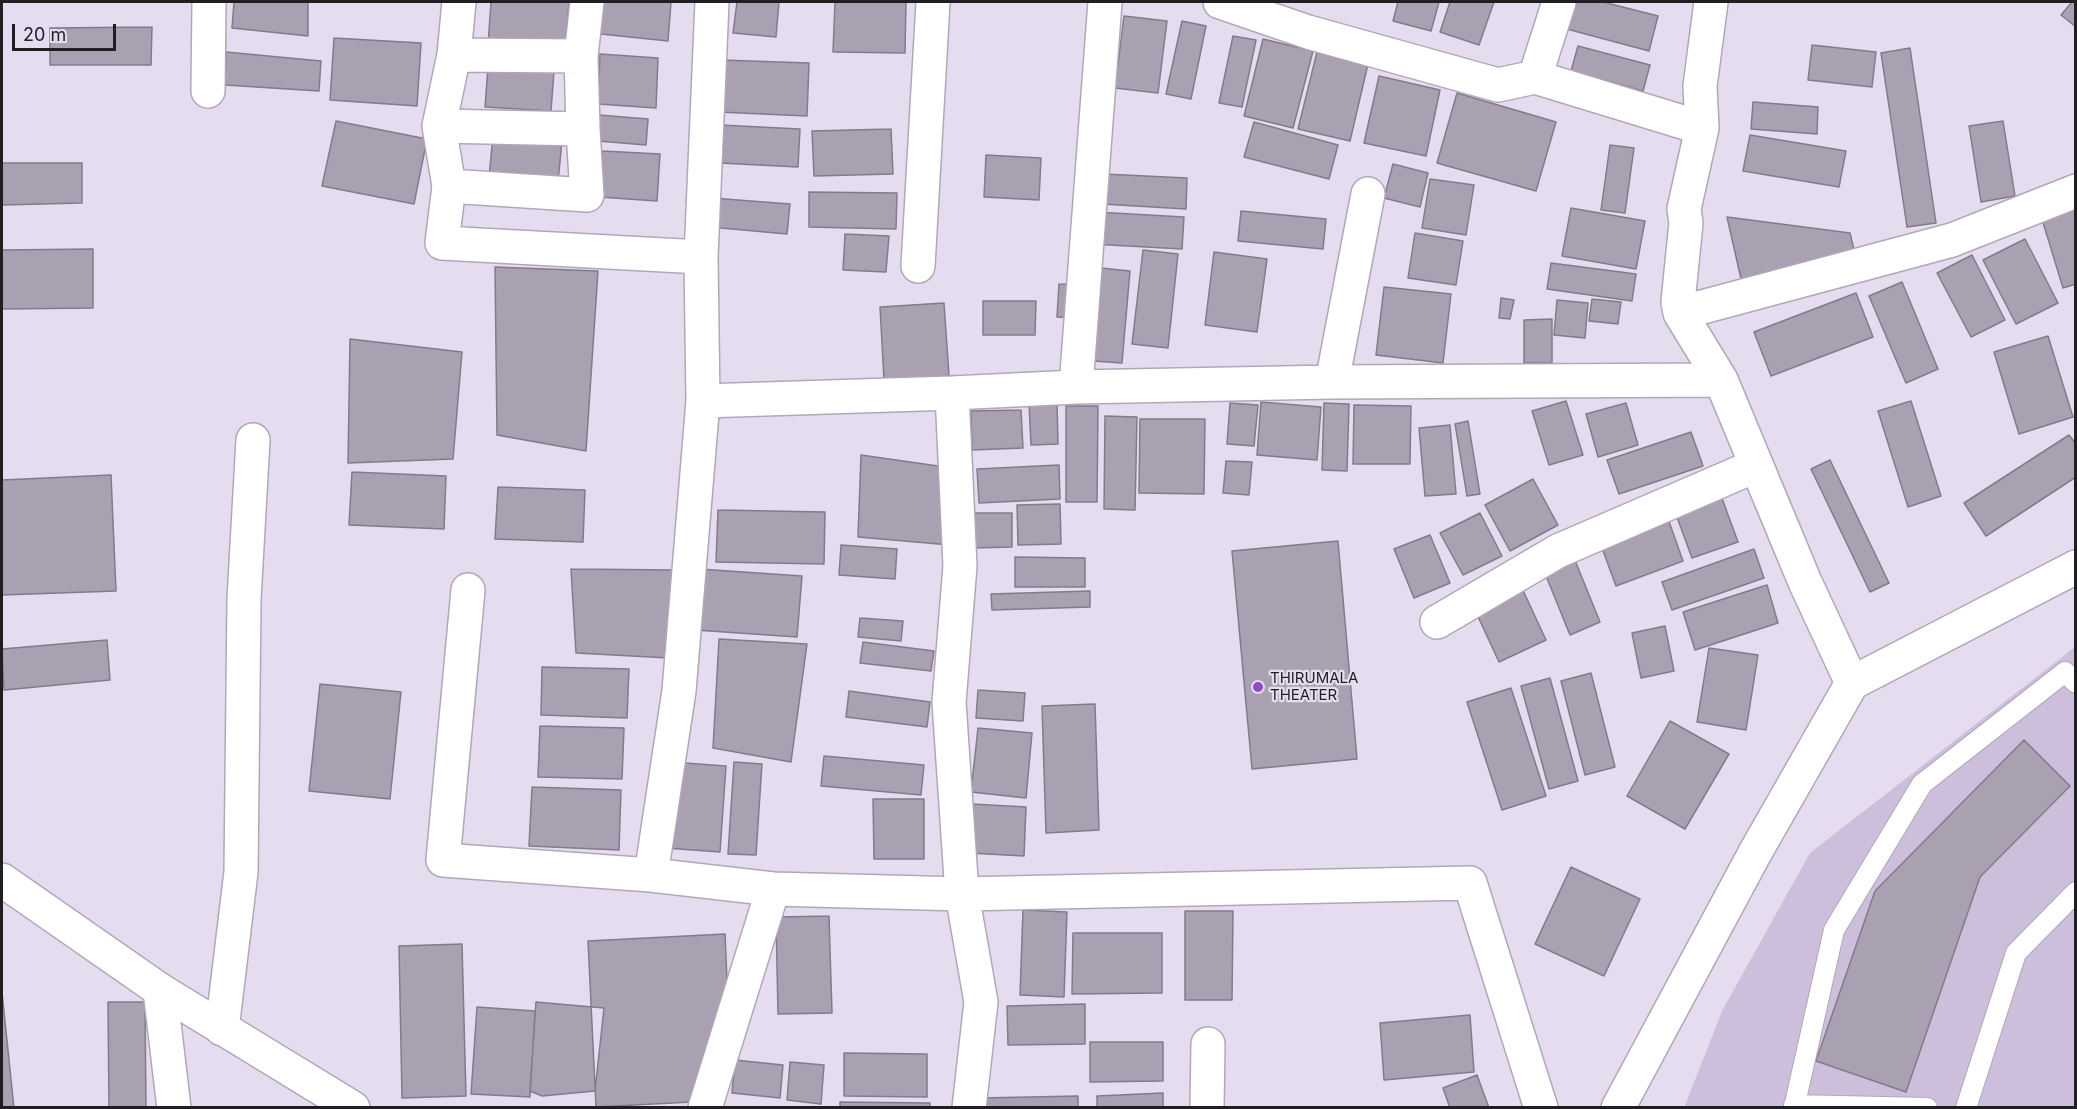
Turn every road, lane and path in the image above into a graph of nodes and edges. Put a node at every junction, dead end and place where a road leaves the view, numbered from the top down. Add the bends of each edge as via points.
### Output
1 (208, 2) edge
2 (459, 2) edge
3 (588, 2) edge
4 (712, 2) edge
5 (933, 2) edge
6 (1105, 2) edge
7 (1220, 2) edge
8 (1558, 2) edge
9 (1712, 2) edge
10 (454, 55) junction
11 (581, 56) junction
12 (1535, 77) junction
13 (208, 91) dead end
14 (439, 126) junction
15 (1702, 128) junction
16 (583, 129) junction
17 (449, 186) junction
18 (2076, 191) edge
19 (1368, 194) dead end
20 (701, 257) junction
21 (918, 266) dead end
22 (1680, 313) junction
23 (1721, 380) junction
24 (1332, 382) junction
25 (1076, 387) junction
26 (952, 393) junction
27 (703, 401) junction
28 (253, 440) dead end
29 (1755, 466) junction
30 (2076, 567) edge
31 (468, 590) dead end
32 (1437, 622) dead end
33 (1852, 683) junction
34 (2076, 683) edge
35 (651, 875) junction
36 (2, 880) edge
37 (773, 889) junction
38 (2076, 892) edge
39 (963, 894) junction
40 (160, 990) junction
41 (222, 1029) junction
42 (1208, 1044) dead end
43 (1794, 1106) edge
44 (174, 1107) edge
45 (353, 1107) edge
46 (705, 1107) edge
47 (969, 1107) edge
48 (1207, 1107) edge
49 (1541, 1107) edge
50 (1618, 1107) edge
51 (1927, 1107) edge
52 (1966, 1107) edge

1 - 13 street
2 - 10 street
3 - 11 street
4 - 20 street
5 - 21 street
6 - 25 street
7 - 12 street via 1308,32 1498,85
8 - 12 street
9 - 15 street via 1700,86
10 - 11 street
10 - 14 street
11 - 16 street
12 - 15 street
14 - 16 street
14 - 17 street
15 - 22 street via 1684,210
16 - 17 street via 587,195
17 - 20 street via 442,243
18 - 22 street via 1952,240
19 - 24 street
20 - 27 street
22 - 23 street
23 - 24 street
23 - 29 street
24 - 25 street
25 - 26 street
26 - 27 street
26 - 39 street via 960,566 949,702
27 - 35 street via 679,691
28 - 41 street via 244,599 241,872
29 - 32 street via 1558,551
29 - 33 street
30 - 33 street
31 - 35 street via 443,860
33 - 50 street
34 - 43 lane via 2065,672 1922,784 1834,930
35 - 37 street
36 - 40 street
37 - 39 street
37 - 46 street
38 - 52 lane via 2016,953
39 - 47 street via 981,1002
39 - 49 street via 1470,883
40 - 41 street
40 - 44 street
41 - 45 street
42 - 48 street
43 - 51 lane

